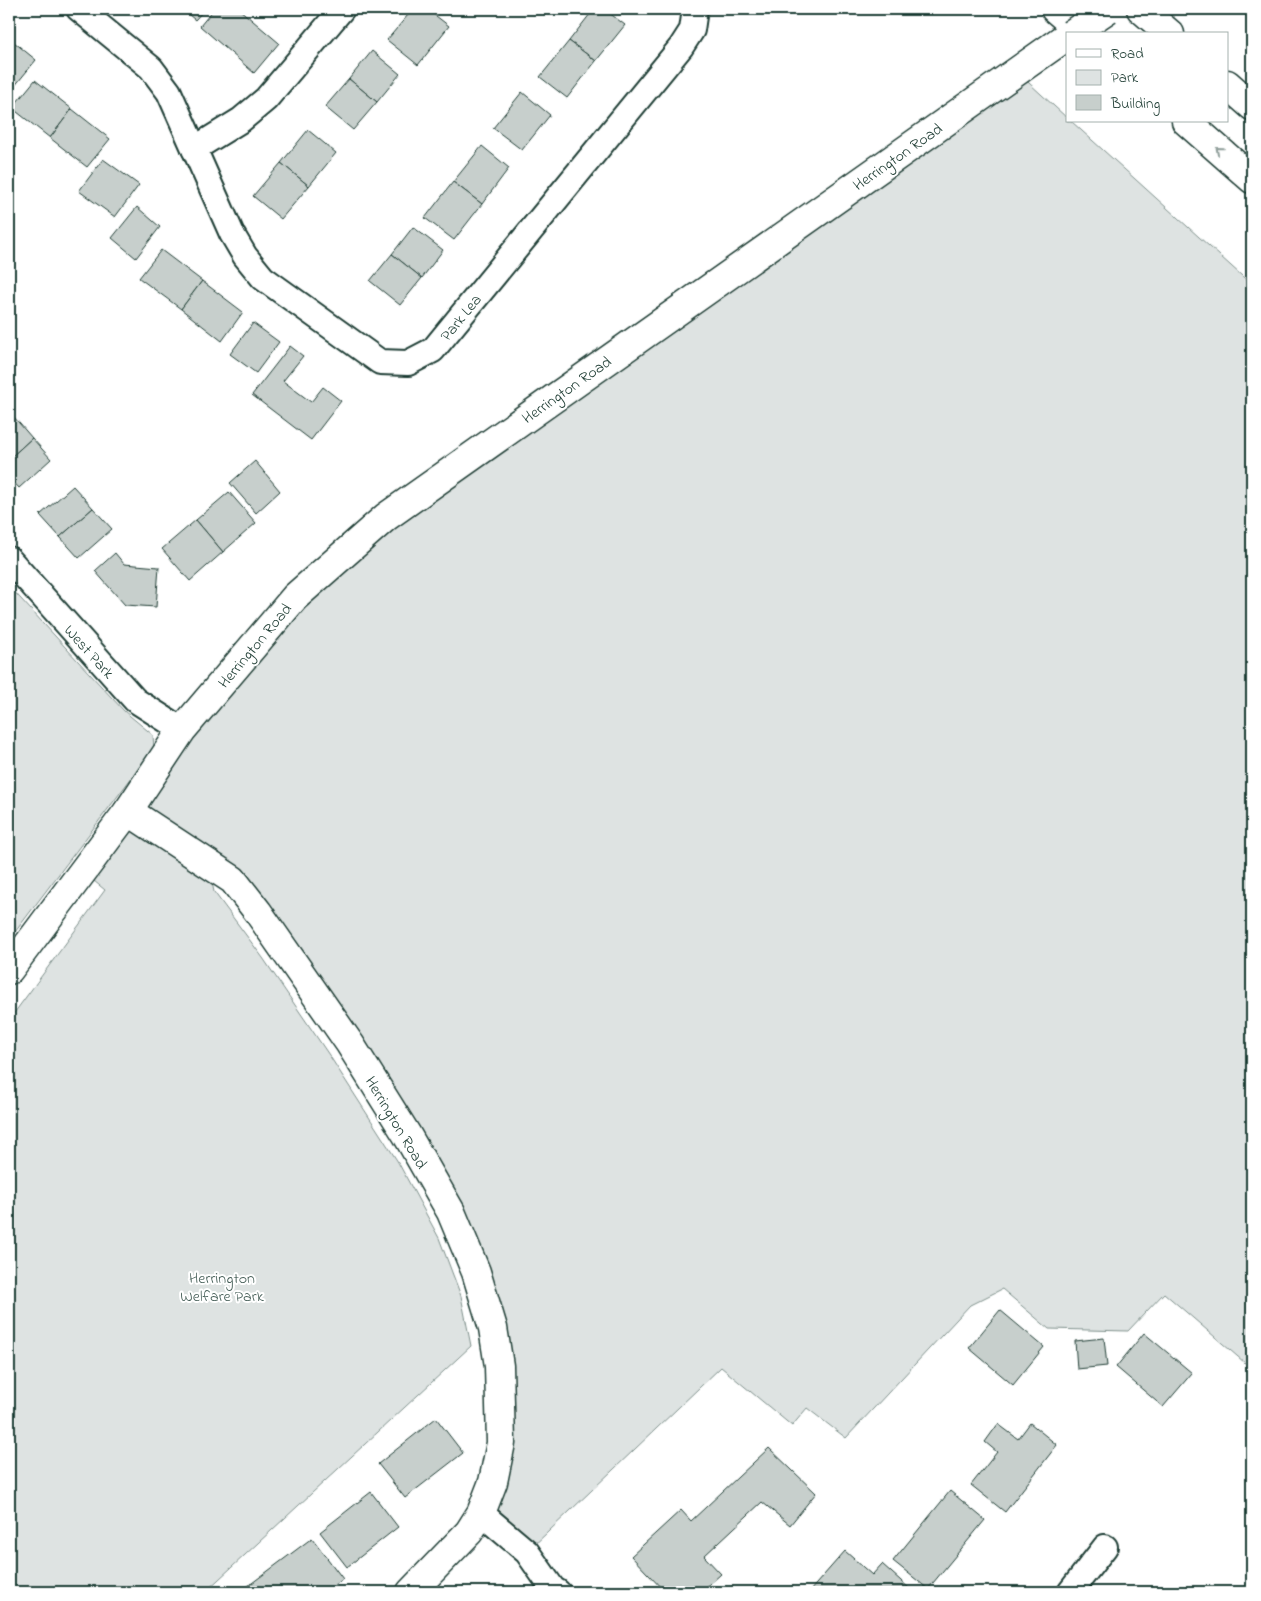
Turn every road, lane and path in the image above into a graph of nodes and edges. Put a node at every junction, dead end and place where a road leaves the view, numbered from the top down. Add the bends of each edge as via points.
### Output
1 (79, 9) edge
2 (342, 9) edge
3 (695, 9) edge
4 (1055, 9) edge
5 (1108, 9) edge
6 (1141, 9) edge
7 (1074, 32) edge
8 (1082, 32) edge
9 (1168, 32) edge
10 (1066, 37) edge
11 (1228, 85) edge
12 (1252, 106) edge
13 (1187, 122) edge
14 (194, 149) junction
15 (1252, 179) edge
16 (9, 559) edge
17 (182, 730) junction
18 (128, 811) junction
19 (9, 970) edge
20 (481, 1513) junction
21 (1105, 1547) dead end
22 (411, 1592) edge
23 (558, 1592) edge
24 (1070, 1592) edge

1 - 14 street, Park Lea via 151,68 169,92
2 - 14 street via 266,99 241,120
3 - 14 street, Park Lea via 692,30 675,54 433,350 408,363 380,362 263,278 232,234
4 - 8 main road
5 - 7 main road, bridge
6 - 9 main road
10 - 17 main road, Herrington Road via 386,517 295,598
11 - 12 main road
15 -> 13 main road
16 - 17 street, West Park via 135,700
17 - 18 main road, Herrington Road
18 - 19 main road, Herrington Road
18 - 20 main road, Herrington Road via 233,880 350,1044 451,1212 476,1272 493,1328 498,1366 501,1443 493,1482
20 - 22 main road, Herrington Road via 452,1551
20 - 23 street via 527,1552
21 - 24 street

